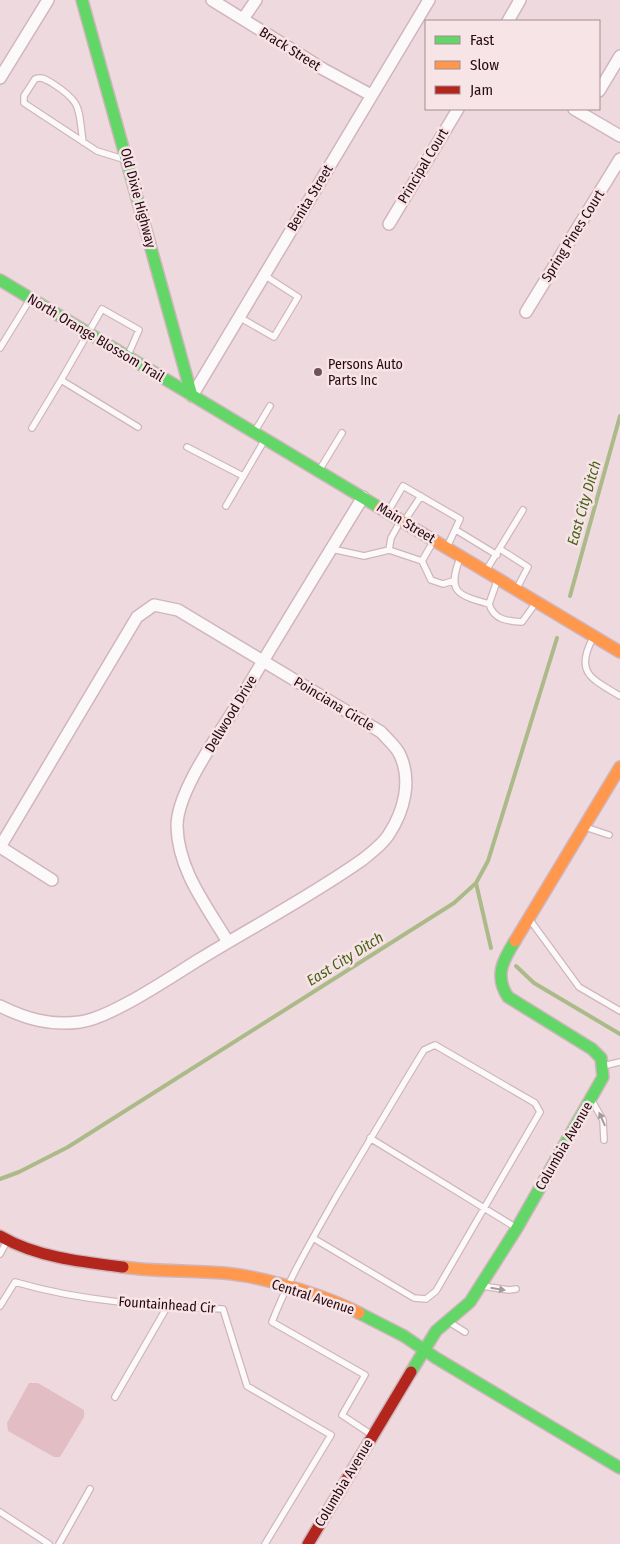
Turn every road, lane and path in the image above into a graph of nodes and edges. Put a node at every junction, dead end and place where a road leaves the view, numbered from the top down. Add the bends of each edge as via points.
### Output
1 (48, 0) edge
2 (82, 0) edge
3 (212, 0) edge
4 (256, 0) edge
5 (429, 0) edge
6 (520, 0) edge
7 (423, 19) edge
8 (244, 20) junction
9 (509, 20) edge
10 (620, 56) edge
11 (0, 78) edge
12 (600, 89) edge
13 (371, 95) junction
14 (457, 110) edge
15 (587, 112) edge
16 (620, 136) edge
17 (83, 142) junction
18 (620, 159) edge
19 (128, 160) junction
20 (389, 224) dead end
21 (264, 276) junction
22 (0, 280) edge
23 (30, 299) junction
24 (526, 312) dead end
25 (239, 317) junction
26 (89, 334) junction
27 (0, 348) edge
28 (127, 357) junction
29 (61, 380) junction
30 (192, 396) junction
31 (270, 406) dead end
32 (138, 427) dead end
33 (32, 428) dead end
34 (254, 432) junction
35 (342, 432) dead end
36 (265, 439) junction
37 (187, 447) dead end
38 (319, 471) junction
39 (243, 476) junction
40 (420, 496) junction
41 (363, 497) junction
42 (226, 506) dead end
43 (524, 510) dead end
44 (388, 512) junction
45 (403, 521) junction
46 (456, 530) junction
47 (434, 540) junction
48 (446, 548) junction
49 (332, 549) junction
50 (389, 550) junction
51 (498, 552) junction
52 (461, 556) junction
53 (422, 561) junction
54 (486, 571) junction
55 (497, 578) junction
56 (453, 581) junction
57 (516, 589) junction
58 (536, 602) junction
59 (489, 604) junction
60 (594, 636) junction
61 (620, 652) edge
62 (263, 661) junction
63 (620, 696) edge
64 (620, 767) edge
65 (583, 827) junction
66 (609, 835) dead end
67 (0, 847) edge
68 (52, 880) dead end
69 (528, 918) junction
70 (228, 942) junction
71 (0, 1006) edge
72 (620, 1012) edge
73 (620, 1062) edge
74 (603, 1066) junction
75 (591, 1100) junction
76 (370, 1138) junction
77 (604, 1140) dead end
78 (485, 1207) junction
79 (517, 1228) junction
80 (4, 1238) edge
81 (313, 1238) junction
82 (0, 1254) edge
83 (286, 1286) junction
84 (480, 1286) junction
85 (516, 1289) dead end
86 (0, 1292) edge
87 (7, 1294) junction
88 (0, 1306) edge
89 (167, 1307) junction
90 (447, 1320) junction
91 (465, 1332) dead end
92 (424, 1350) junction
93 (115, 1397) dead end
94 (373, 1435) junction
95 (620, 1468) edge
96 (90, 1489) dead end
97 (0, 1512) edge
98 (49, 1544) edge
99 (59, 1544) edge
100 (265, 1544) edge
101 (308, 1544) edge

1 - 11 street
2 - 19 street, Old Dixie Highway
3 - 8 street, Brack Street
4 - 8 street
5 - 7 street, Benita Street
6 - 9 street
7 - 13 street, Benita Street
8 - 13 street, Brack Street
10 - 12 street
13 - 21 street, Benita Street
14 - 20 street, Principal Court
15 - 16 street
17 - 17 lane via 24,103 24,96 35,79 44,78 73,97
17 - 19 lane via 97,151
18 - 24 street, Spring Pines Court
19 - 30 street, Old Dixie Highway
21 - 25 street, Benita Street
21 - 25 lane via 298,297 279,329 274,337
22 - 23 street, North Orange Blossom Trail
23 - 26 street, North Orange Blossom Trail
23 - 27 lane
25 - 30 street, Benita Street
26 - 28 street, North Orange Blossom Trail
26 - 28 lane via 102,309 139,330
26 - 29 lane
28 - 30 street, North Orange Blossom Trail
29 - 32 lane
29 - 33 lane
30 - 34 street, Main Street
31 - 34 lane
34 - 36 street, Main Street
35 - 38 lane
36 - 38 street, Main Street
36 - 39 lane
37 - 39 lane
38 - 41 street, Main Street
39 - 42 lane
40 - 44 lane via 403,486
40 - 45 lane
40 - 46 lane via 460,519
41 - 44 street, Main Street
41 - 49 street, Dellwood Drive
43 - 51 lane
44 - 45 street, Main Street
45 - 47 street, Main Street
45 - 50 lane via 391,538
46 - 48 lane
46 - 51 lane
47 - 48 street, Main Street
47 - 53 lane
48 - 52 street, Main Street
49 - 50 lane via 364,556
49 - 62 street, Dellwood Drive
50 - 53 lane
51 - 54 lane
51 - 57 lane via 528,567
52 - 54 street, Main Street
52 - 56 lane
53 - 56 lane via 431,580 443,584
54 - 55 street, Main Street
55 - 57 street, Main Street
55 - 59 lane
56 - 59 lane via 458,593
57 - 58 street, Main Street
58 - 59 lane via 522,622 506,622 495,614
58 - 60 street, Main Street
60 - 61 street, Main Street
60 - 63 lane via 584,655 586,670
62 - 67 street, Poinciana Circle via 178,610 154,605 137,617
62 - 70 street, Dellwood Drive via 184,794 177,824 180,854 192,882
62 - 70 street, Poinciana Circle via 381,732 400,753 406,786 397,820 389,835 376,848 316,890
64 - 65 street
65 - 66 lane
65 - 69 street
67 - 68 street
69 - 72 lane via 579,987
69 - 74 street via 500,966 503,990 514,1002 592,1049 601,1058
70 - 71 street, Poinciana Circle via 116,1008 82,1022 51,1023 22,1017
73 - 74 lane
74 - 75 street, Columbia Avenue via 603,1077
77 -> 75 lane via 603,1120
75 - 79 street, Columbia Avenue
76 - 78 lane
76 - 78 lane via 424,1050 435,1045 535,1103 540,1112
76 - 81 lane
78 - 79 lane
78 - 81 lane via 436,1291 426,1299 414,1298
79 - 84 street, Columbia Avenue
80 - 82 lane
80 - 83 street, Central Avenue via 40,1253 90,1263 135,1269 225,1273
81 - 83 lane
83 - 92 street, Central Avenue via 339,1302 378,1320
83 - 94 lane via 272,1322 365,1375 342,1415
84 -> 85 lane
84 - 90 street, Columbia Avenue via 464,1309
86 - 87 lane
87 - 88 lane
87 - 89 lane, Fountainhead Cir via 15,1282 94,1300
89 - 93 lane
89 - 100 lane, Fountainhead Cir via 224,1309 247,1386 331,1435
90 - 91 lane
90 - 92 street, Columbia Avenue
92 - 94 street, Columbia Avenue
92 - 95 street, Central Avenue
94 - 101 street, Columbia Avenue
96 - 99 lane
97 - 98 lane

